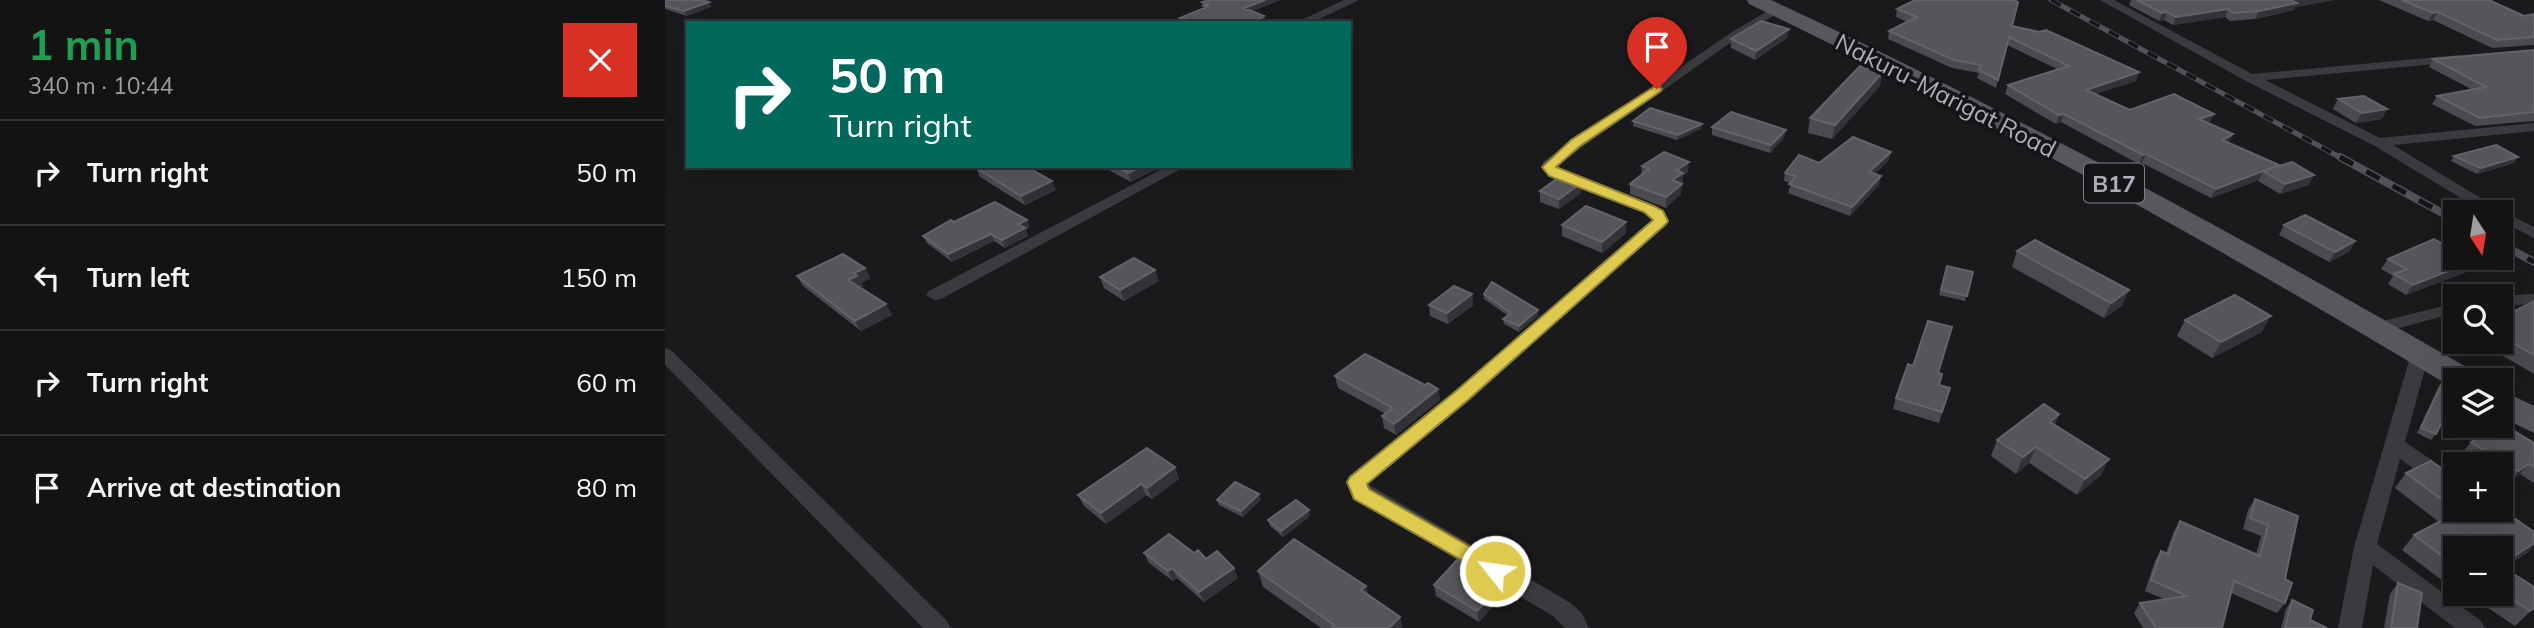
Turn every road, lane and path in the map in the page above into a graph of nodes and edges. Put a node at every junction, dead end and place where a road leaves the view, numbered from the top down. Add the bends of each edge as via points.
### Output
1 (1353, 0) edge
2 (2106, 0) edge
3 (1766, 5) edge
4 (1306, 21) edge
5 (2463, 57) edge
6 (2250, 78) junction
7 (2534, 127) edge
8 (2378, 142) junction
9 (1175, 168) edge
10 (2475, 200) edge
11 (2513, 222) edge
12 (2534, 233) edge
13 (935, 295) dead end
14 (2534, 299) edge
15 (2513, 300) edge
16 (2443, 311) edge
17 (2377, 328) junction
18 (665, 354) edge
19 (2420, 354) junction
20 (2444, 368) edge
21 (2513, 409) edge
22 (2534, 421) edge
23 (2393, 444) junction
24 (2443, 478) edge
25 (2365, 547) junction
26 (939, 628) edge
27 (1577, 628) edge
28 (2350, 628) edge
29 (2473, 628) edge

1 - 4 street
2 - 6 street
3 - 17 main road, Nakuru-Marigat Road / B17 via 2066,156
3 - 27 street via 1736,34 1549,164 1554,173 1649,209 1661,221 1462,396 1356,482 1361,494 1561,609
5 - 6 street
6 - 8 street
7 - 8 street
8 - 10 street
9 - 13 street
11 - 12 street
14 - 15 street
16 - 17 street
17 - 19 main road, Nakuru-Marigat Road / B17
18 - 26 street
19 - 20 main road, Nakuru-Marigat Road / B17
19 - 23 street
21 - 22 main road
23 - 24 street
23 - 25 street
25 - 28 street
25 - 29 street

